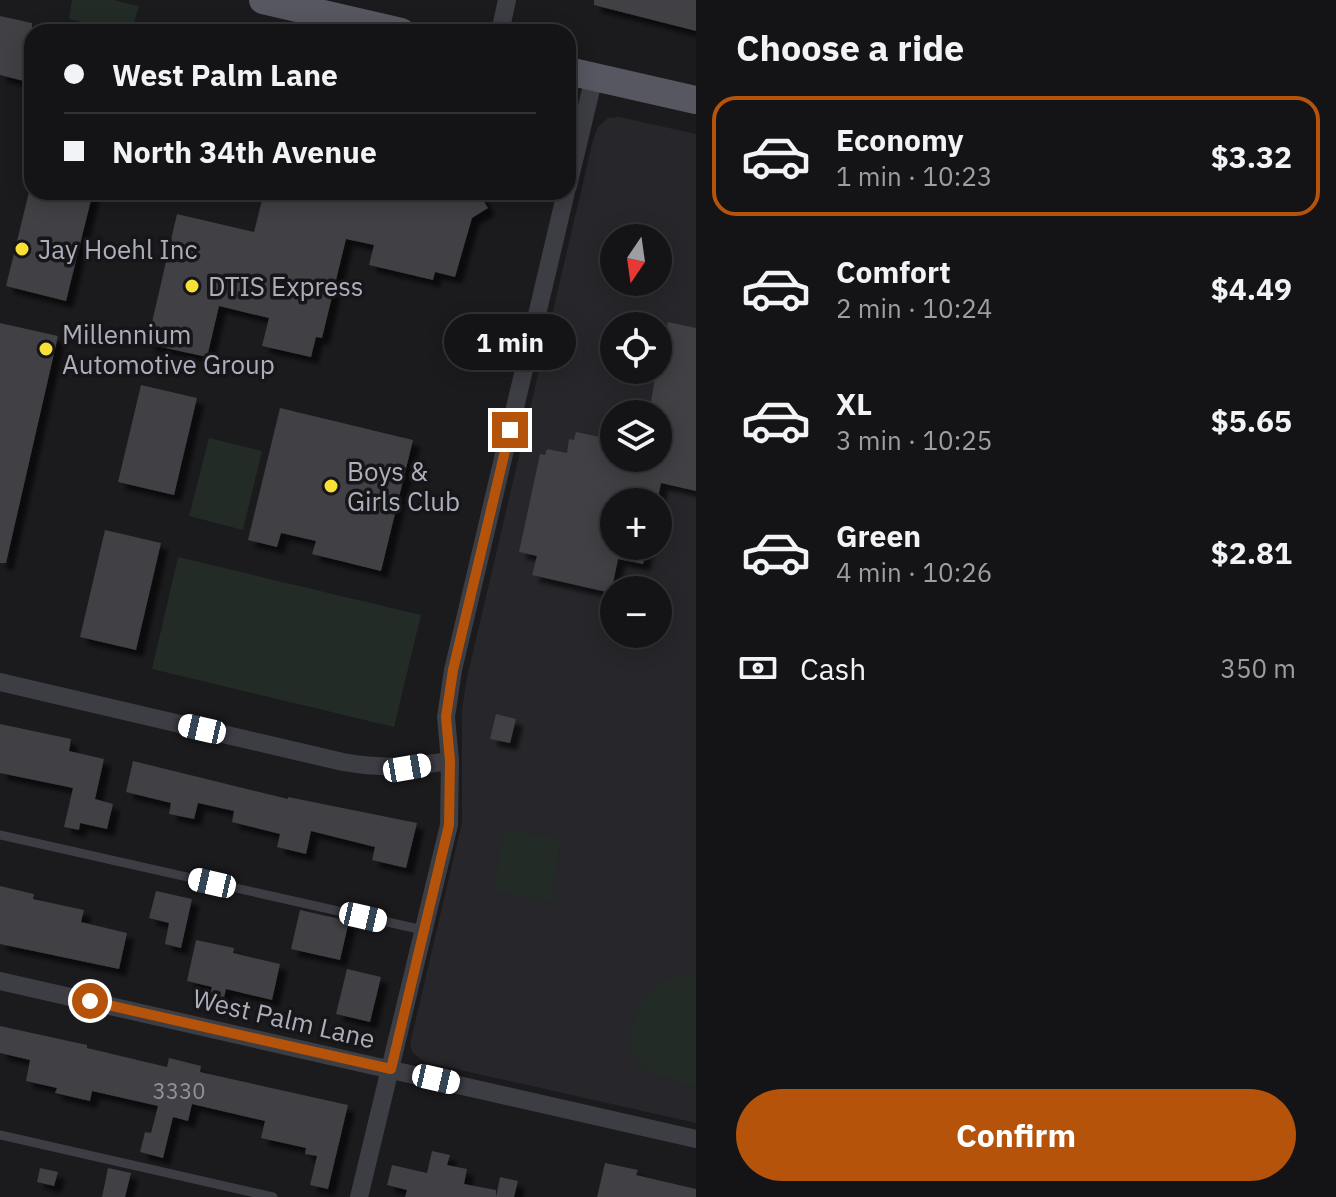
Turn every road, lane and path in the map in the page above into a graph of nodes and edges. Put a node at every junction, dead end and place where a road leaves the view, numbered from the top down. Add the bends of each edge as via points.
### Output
1 (263, 0) edge
2 (507, 0) edge
3 (366, 24) edge
4 (502, 24) edge
5 (581, 74) edge
6 (696, 100) edge
7 (576, 117) edge
8 (564, 200) edge
9 (0, 682) edge
10 (450, 761) junction
11 (0, 835) edge
12 (423, 930) junction
13 (0, 981) edge
14 (391, 1069) junction
15 (0, 1135) edge
16 (696, 1139) edge
17 (273, 1197) edge
18 (359, 1197) edge

1 - 3 main road
2 - 4 street
5 - 6 main road
5 - 7 street
8 - 10 street via 453,670 446,717
9 - 10 street via 343,762 393,768
10 - 12 street via 449,825
11 - 12 lane
12 - 14 street
13 - 14 street, West Palm Lane
14 - 16 street, West Palm Lane
14 - 18 street
15 - 17 lane

